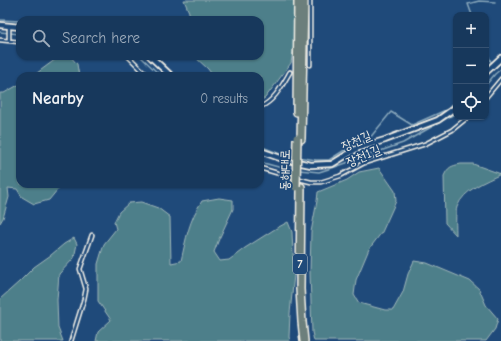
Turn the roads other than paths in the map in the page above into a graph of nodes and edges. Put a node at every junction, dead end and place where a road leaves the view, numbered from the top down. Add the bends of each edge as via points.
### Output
1 (298, 0) edge
2 (304, 0) edge
3 (310, 0) edge
4 (0, 25) edge
5 (9, 27) junction
6 (16, 27) edge
7 (0, 40) edge
8 (9, 40) junction
9 (16, 41) edge
10 (501, 58) edge
11 (132, 60) edge
12 (154, 60) edge
13 (310, 65) dead end
14 (489, 69) edge
15 (144, 72) edge
16 (167, 72) edge
17 (290, 72) dead end
18 (501, 78) edge
19 (489, 93) edge
20 (264, 105) edge
21 (453, 109) edge
22 (464, 120) edge
23 (299, 138) junction
24 (264, 152) edge
25 (264, 169) edge
26 (298, 187) junction
27 (92, 235) dead end
28 (71, 341) edge
29 (299, 341) edge
30 (304, 341) edge

1 - 23 main road, 동해대로 / 7
2 - 23 main road, 동해대로 / 7
3 - 13 lane
4 - 5 street
5 - 6 street
5 - 8 lane
7 - 8 lane
8 - 9 lane
10 - 14 street
11 - 15 lane
12 - 16 street
17 - 20 lane via 281,89
18 - 19 lane
21 - 24 street, 장천길 via 438,120 358,148 332,164 311,165
22 - 25 lane, 장천1길 via 452,130 425,144 364,163 340,176 321,182 311,182
23 - 26 main road, 7
26 - 29 main road, 동해대로 / 7 via 296,295
26 - 30 main road, 동해대로 / 7
27 - 28 lane via 80,269 86,289

